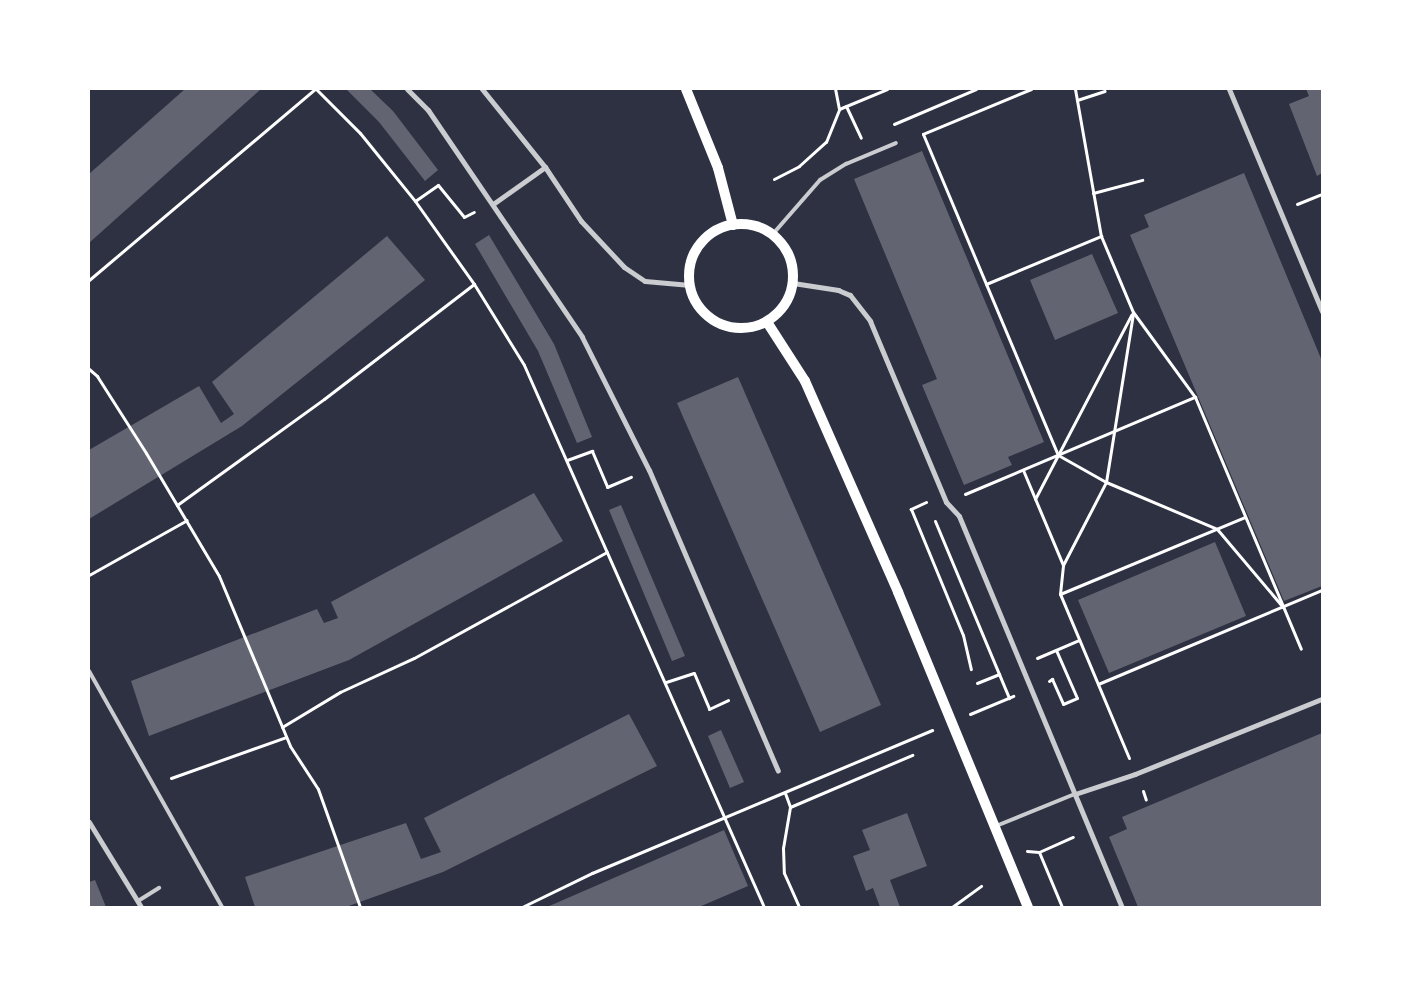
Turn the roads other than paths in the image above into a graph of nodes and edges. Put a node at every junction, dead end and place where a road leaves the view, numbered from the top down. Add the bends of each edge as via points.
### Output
1 (407, 89) edge
2 (482, 89) edge
3 (686, 89) edge
4 (1229, 89) edge
5 (896, 143) dead end
6 (546, 167) junction
7 (493, 204) junction
8 (733, 225) junction
9 (772, 235) junction
10 (793, 283) junction
11 (690, 285) junction
12 (1322, 311) edge
13 (767, 322) junction
14 (89, 671) edge
15 (1322, 699) edge
16 (778, 772) road end
17 (1075, 794) junction
18 (89, 822) edge
19 (994, 827) junction
20 (159, 888) dead end
21 (138, 901) junction
22 (141, 907) edge
23 (222, 907) edge
24 (1028, 907) edge
25 (1122, 907) edge

1 - 7 street via 428,110
2 - 6 street
3 - 8 main road via 718,168
4 - 12 street
5 - 9 lane via 846,164 820,180
6 - 7 street
6 - 11 street via 581,221 624,267 645,281
7 - 16 street via 582,337 650,470
8 - 9 main road via 747,224
8 - 11 main road via 708,236 699,246 692,258
9 - 10 main road via 789,256
10 - 13 main road via 784,306
10 - 17 street via 838,290 862,308 946,502 959,516
11 - 13 main road via 700,308 719,323 743,328
13 - 19 main road via 805,380 898,592
14 - 23 lane
15 - 17 street via 1135,774
17 - 19 lane
17 - 25 street
18 - 21 street
19 - 24 main road
20 - 21 lane
21 - 22 street

